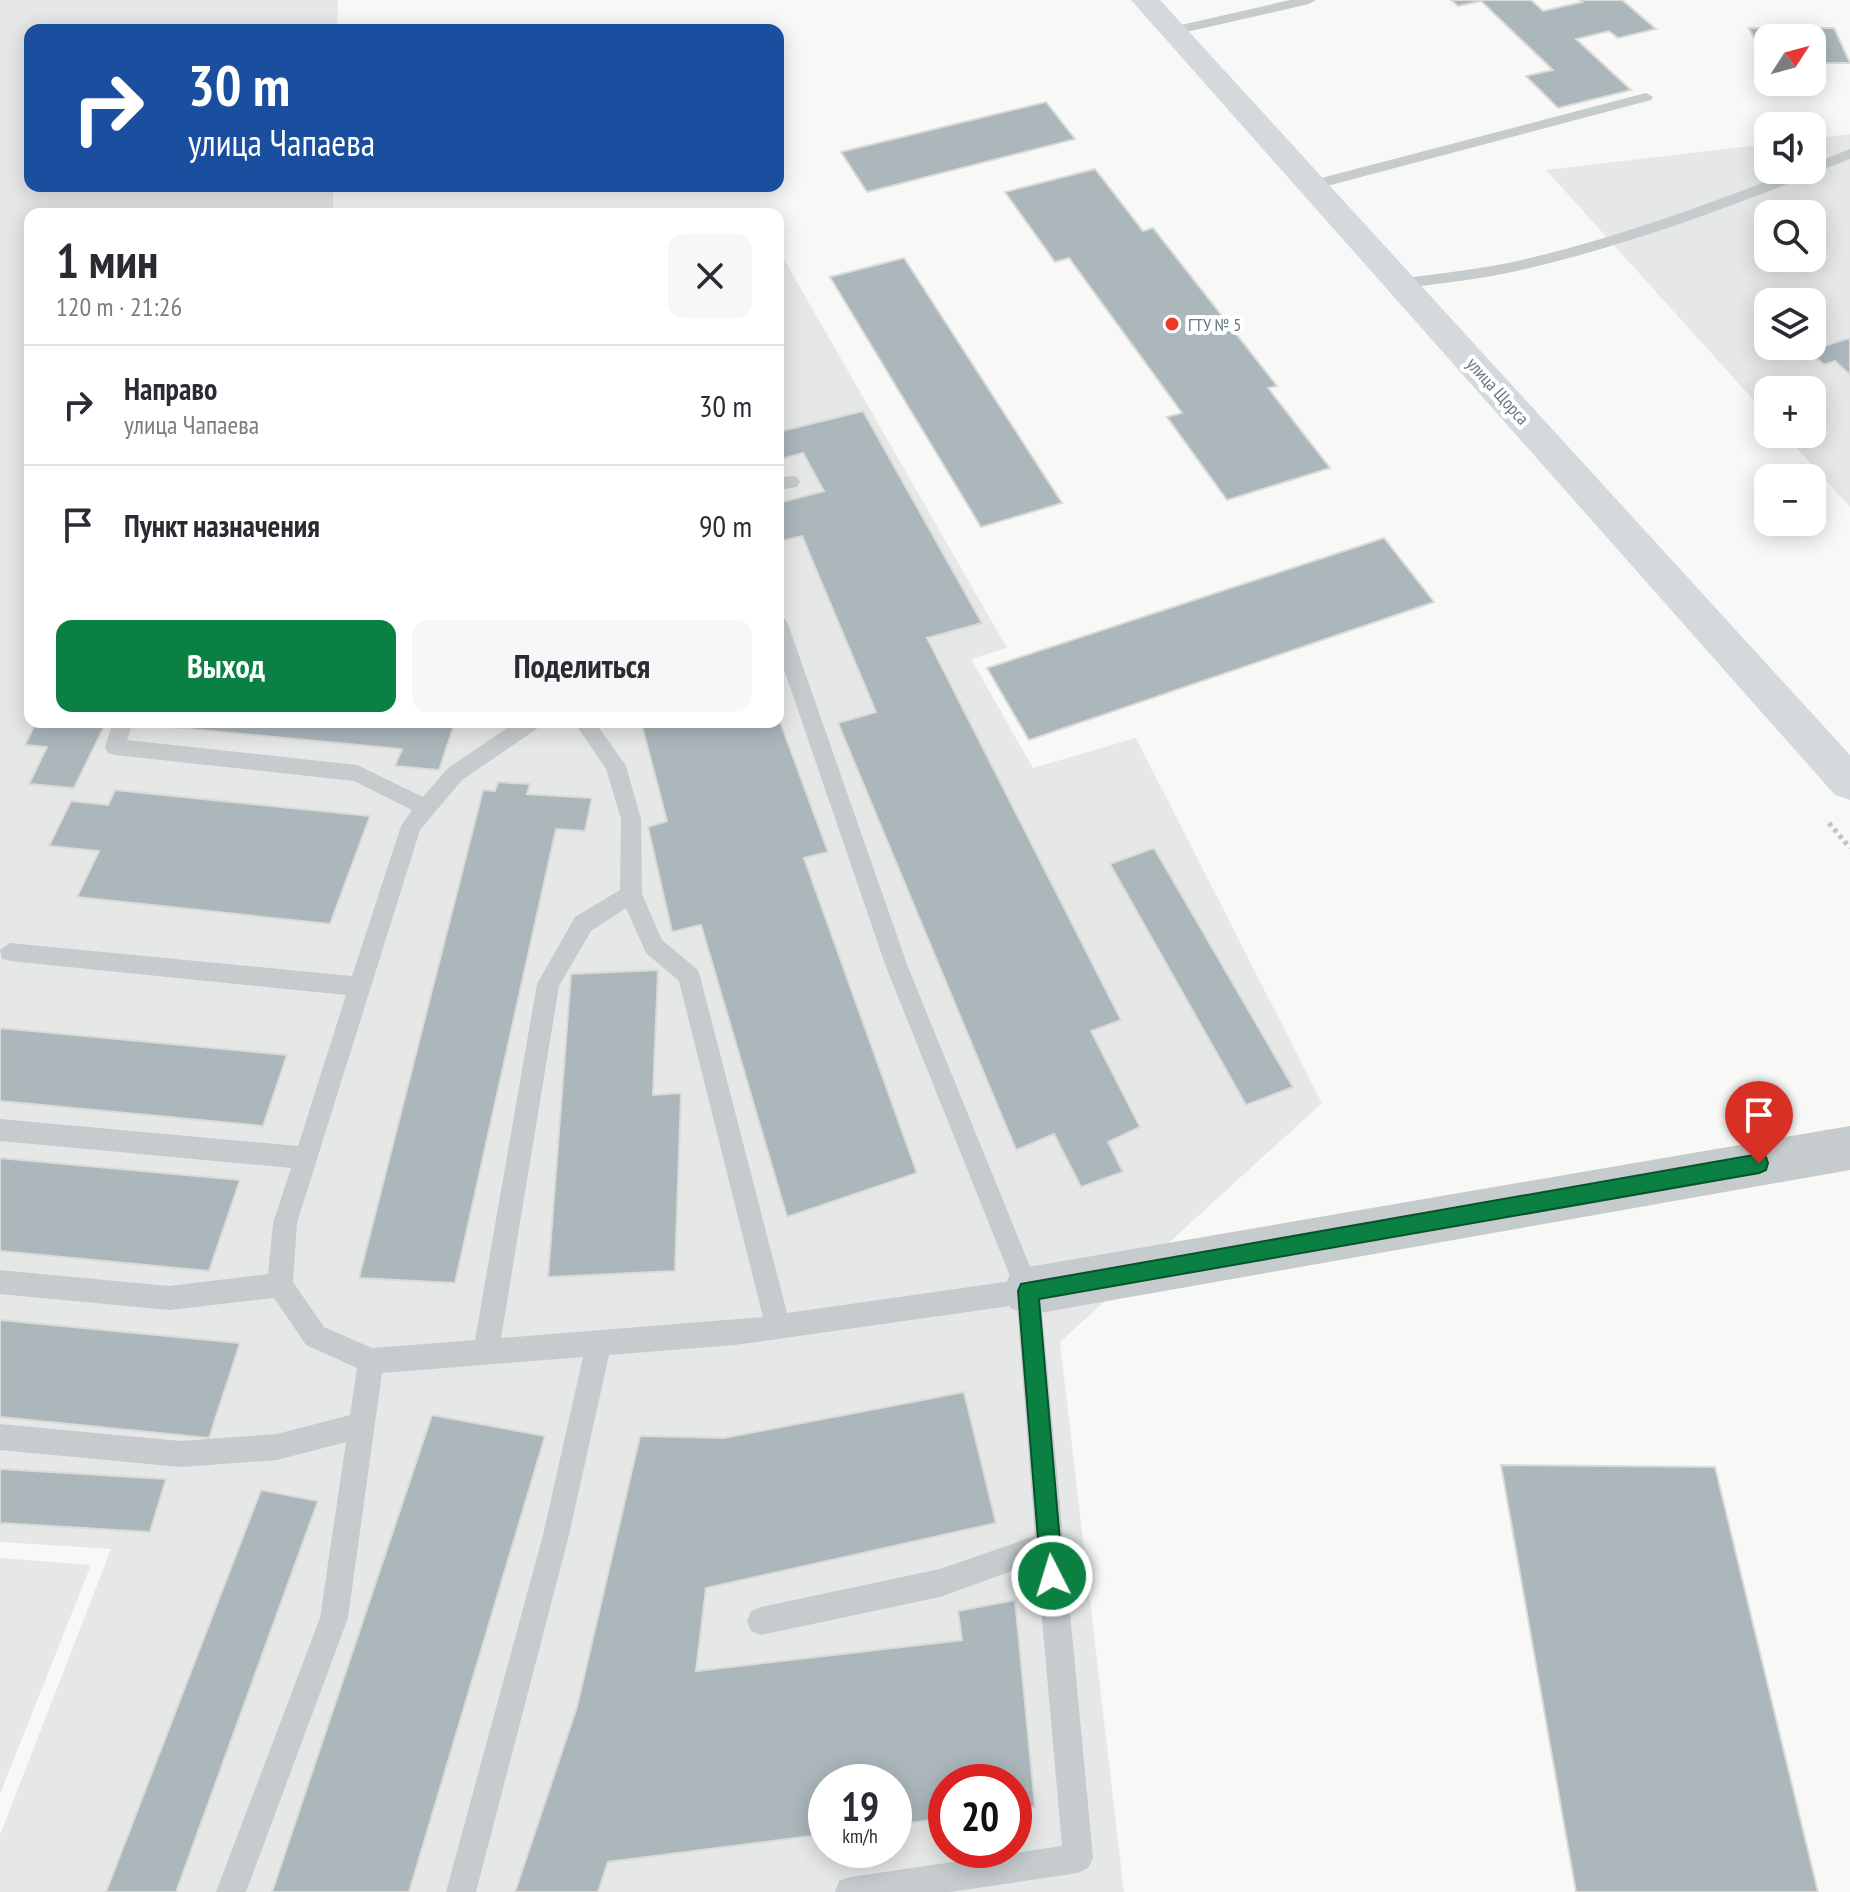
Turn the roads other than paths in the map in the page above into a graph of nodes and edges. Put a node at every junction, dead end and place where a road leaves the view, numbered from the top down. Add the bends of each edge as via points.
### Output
1 (1145, 0) edge
2 (1309, 0) edge
3 (1173, 31) junction
4 (1646, 97) dead end
5 (1850, 154) edge
6 (1826, 164) edge
7 (1775, 184) edge
8 (1312, 185) junction
9 (1401, 284) junction
10 (784, 641) edge
11 (121, 728) edge
12 (522, 728) edge
13 (588, 728) edge
14 (1850, 783) edge
15 (426, 808) junction
16 (631, 894) junction
17 (10, 952) dead end
18 (360, 987) junction
19 (0, 1130) edge
20 (1850, 1148) edge
21 (305, 1158) junction
22 (0, 1282) edge
23 (280, 1285) junction
24 (1028, 1291) junction
25 (778, 1326) junction
26 (599, 1343) junction
27 (486, 1352) junction
28 (371, 1361) junction
29 (362, 1425) junction
30 (0, 1437) edge
31 (1049, 1544) junction
32 (761, 1621) dead end
33 (231, 1892) edge
34 (461, 1892) edge
35 (850, 1892) edge

1 - 3 main road, улица Щорса
2 - 3 lane
3 - 8 main road, улица Щорса
4 - 8 lane
5 - 6 lane
7 - 9 lane via 1585,249 1518,266
8 - 9 main road, улица Щорса
9 - 14 main road, улица Щорса
10 - 24 lane via 897,967
11 - 15 lane via 115,747 357,773
12 - 15 lane via 455,774
13 - 16 lane via 616,766 631,819
15 - 18 lane via 411,826
16 - 25 lane via 654,946 689,976
16 - 27 lane via 583,924 548,984
17 - 18 lane
18 - 21 lane
19 - 21 lane
20 - 24 street
21 - 23 lane via 285,1223
22 - 23 lane via 169,1298
23 - 28 lane via 315,1336
24 - 25 lane
24 - 31 lane
25 - 26 lane
26 - 27 lane
26 - 34 lane via 556,1535
27 - 28 lane
28 - 29 lane
29 - 30 lane via 277,1447 181,1454
29 - 33 lane via 334,1618
31 - 32 lane via 940,1583
31 - 35 lane via 1078,1858

